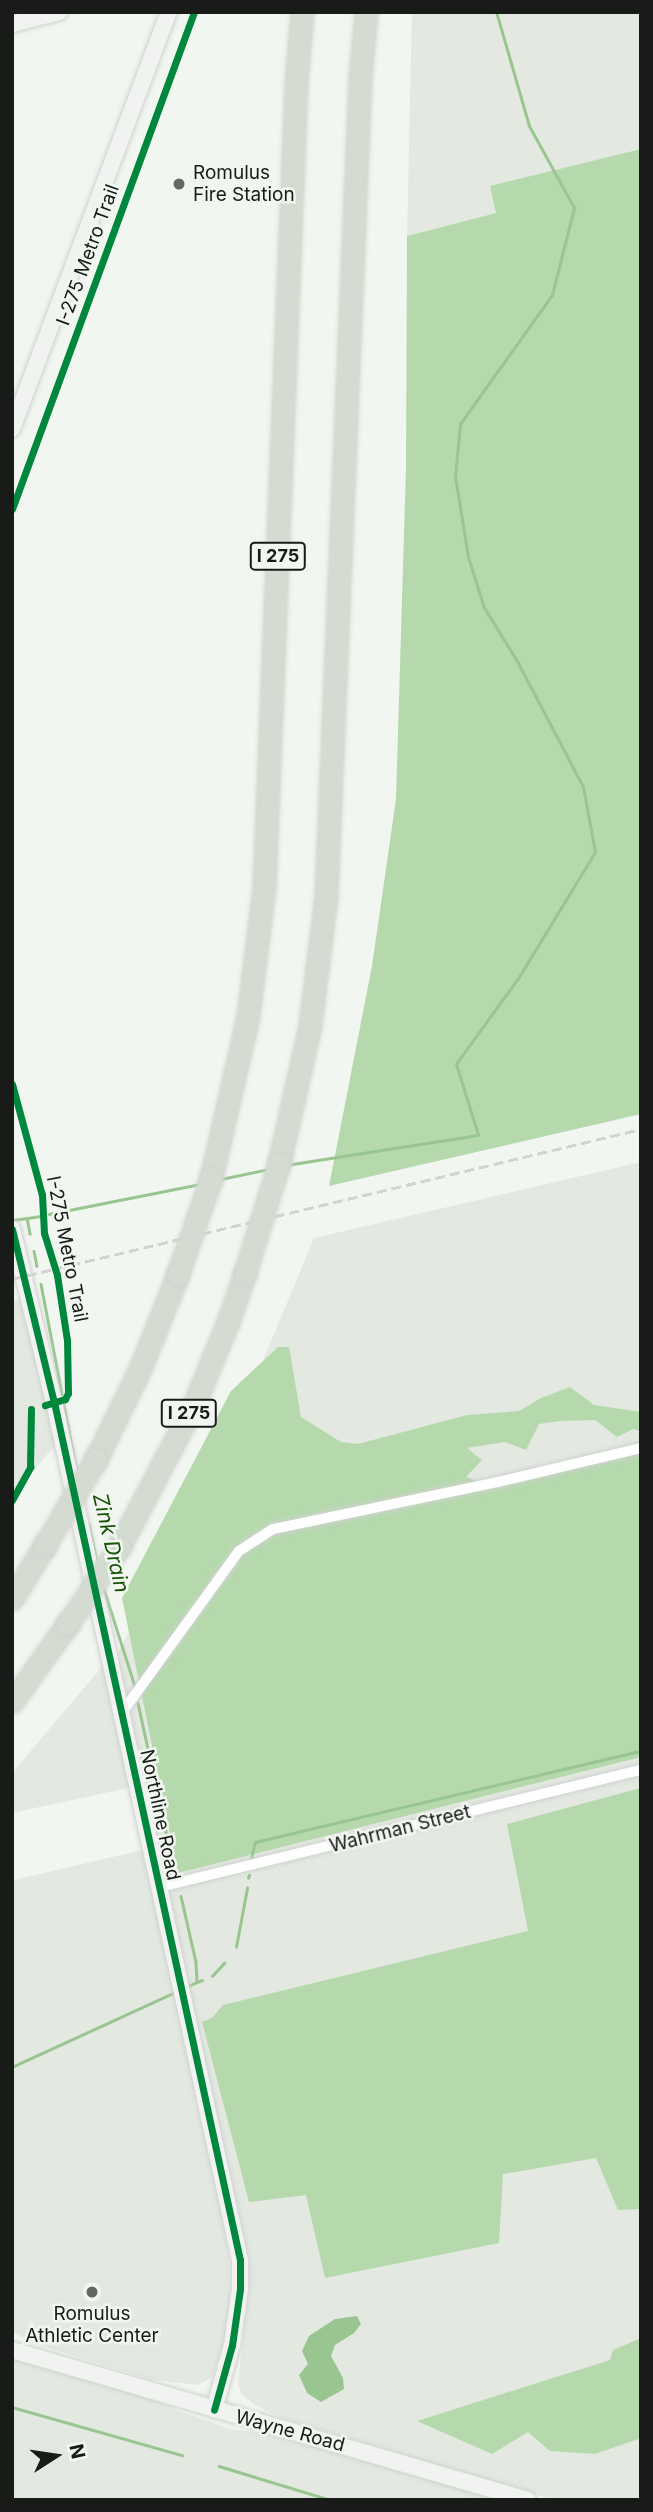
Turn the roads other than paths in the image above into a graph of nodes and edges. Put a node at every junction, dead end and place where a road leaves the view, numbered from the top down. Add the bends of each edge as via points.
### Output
1 (59, 12) edge
2 (169, 12) edge
3 (302, 12) edge
4 (366, 12) edge
5 (12, 24) edge
6 (12, 429) edge
7 (12, 1229) edge
8 (641, 1448) edge
9 (12, 1600) edge
10 (12, 1702) edge
11 (121, 1714) junction
12 (641, 1770) edge
13 (160, 1887) junction
14 (12, 2350) edge
15 (214, 2410) junction
16 (528, 2500) edge

1 - 5 street
2 - 6 street
3 - 9 highway, I 275, bridge via 264,887 248,1016 211,1178 141,1369 96,1459
4 - 10 highway, I 275, bridge via 326,896 310,1025 279,1163 228,1322 195,1402 119,1547
7 - 11 street, Northline Road
8 - 11 street via 273,1529 239,1551
11 - 13 street, Northline Road
12 - 13 street, Wahrman Street
13 - 15 street, Northline Road via 240,2260 237,2318
14 - 15 street, Wayne Road
15 - 16 street, Wayne Road

